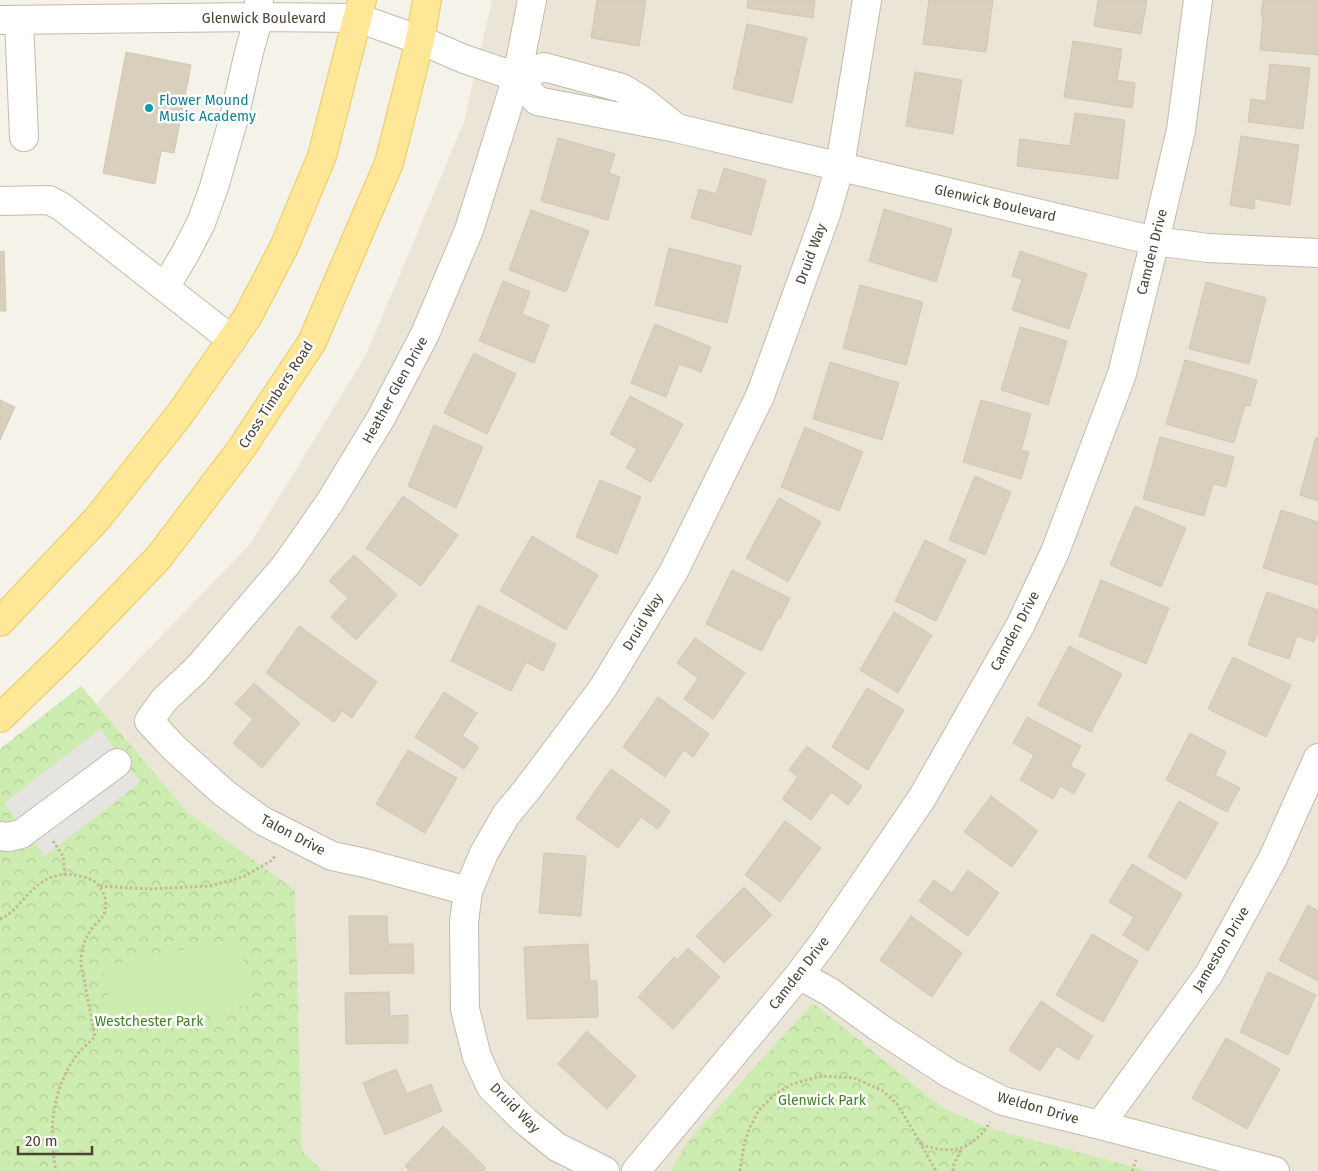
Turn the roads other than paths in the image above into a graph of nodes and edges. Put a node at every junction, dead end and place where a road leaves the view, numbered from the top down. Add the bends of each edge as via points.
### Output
1 (427, 0) edge
2 (532, 0) edge
3 (867, 0) edge
4 (1198, 0) edge
5 (259, 9) edge
6 (360, 9) edge
7 (8, 15) edge
8 (420, 40) junction
9 (518, 77) junction
10 (24, 137) dead end
11 (840, 166) junction
12 (0, 200) edge
13 (1155, 241) junction
14 (1318, 253) edge
15 (164, 287) junction
16 (232, 340) junction
17 (0, 622) edge
18 (0, 718) edge
19 (149, 721) joint
20 (1318, 758) edge
21 (117, 763) dead end
22 (0, 836) edge
23 (468, 891) junction
24 (799, 975) junction
25 (1100, 1125) junction
26 (605, 1171) edge
27 (636, 1171) edge
28 (1275, 1171) edge

1 - 8 main road, Cross Timbers Road
2 - 9 street, Heather Glen Drive
3 - 11 street, Druid Way
4 - 13 street, Camden Drive via 1181,130
5 - 6 street, Glenwick Boulevard
5 - 7 street, Glenwick Boulevard
5 - 15 street via 214,187 201,224
6 - 8 street, Glenwick Boulevard
6 - 16 main road via 322,156 284,247
7 - 10 street
8 - 9 street, Glenwick Boulevard
8 - 18 main road, Cross Timbers Road via 389,163 312,342 241,449 158,557
9 - 11 street, Glenwick Boulevard via 537,101 676,128
9 - 19 street, Heather Glen Drive via 469,230 425,334 381,418 330,502 286,565 197,668 164,700
11 - 13 street, Glenwick Boulevard
11 - 23 street, Druid Way via 826,214 760,396 674,571 603,688 506,815
12 - 15 street via 49,200
13 - 14 street, Glenwick Boulevard via 1208,248
13 - 24 street, Camden Drive via 1122,374 1055,552 1020,626 922,798
15 - 16 street
16 - 17 main road via 180,414 97,519
19 - 23 street, Talon Drive via 224,793 261,820 332,856
20 - 25 street, Jameston Drive via 1273,858 1209,974
21 - 22 street via 21,834
23 - 26 street, Druid Way via 464,922 465,1009 478,1057 491,1087 557,1147
24 - 25 street, Weldon Drive via 830,992 950,1074 1003,1101
24 - 27 street, Camden Drive
25 - 28 street, Weldon Drive

